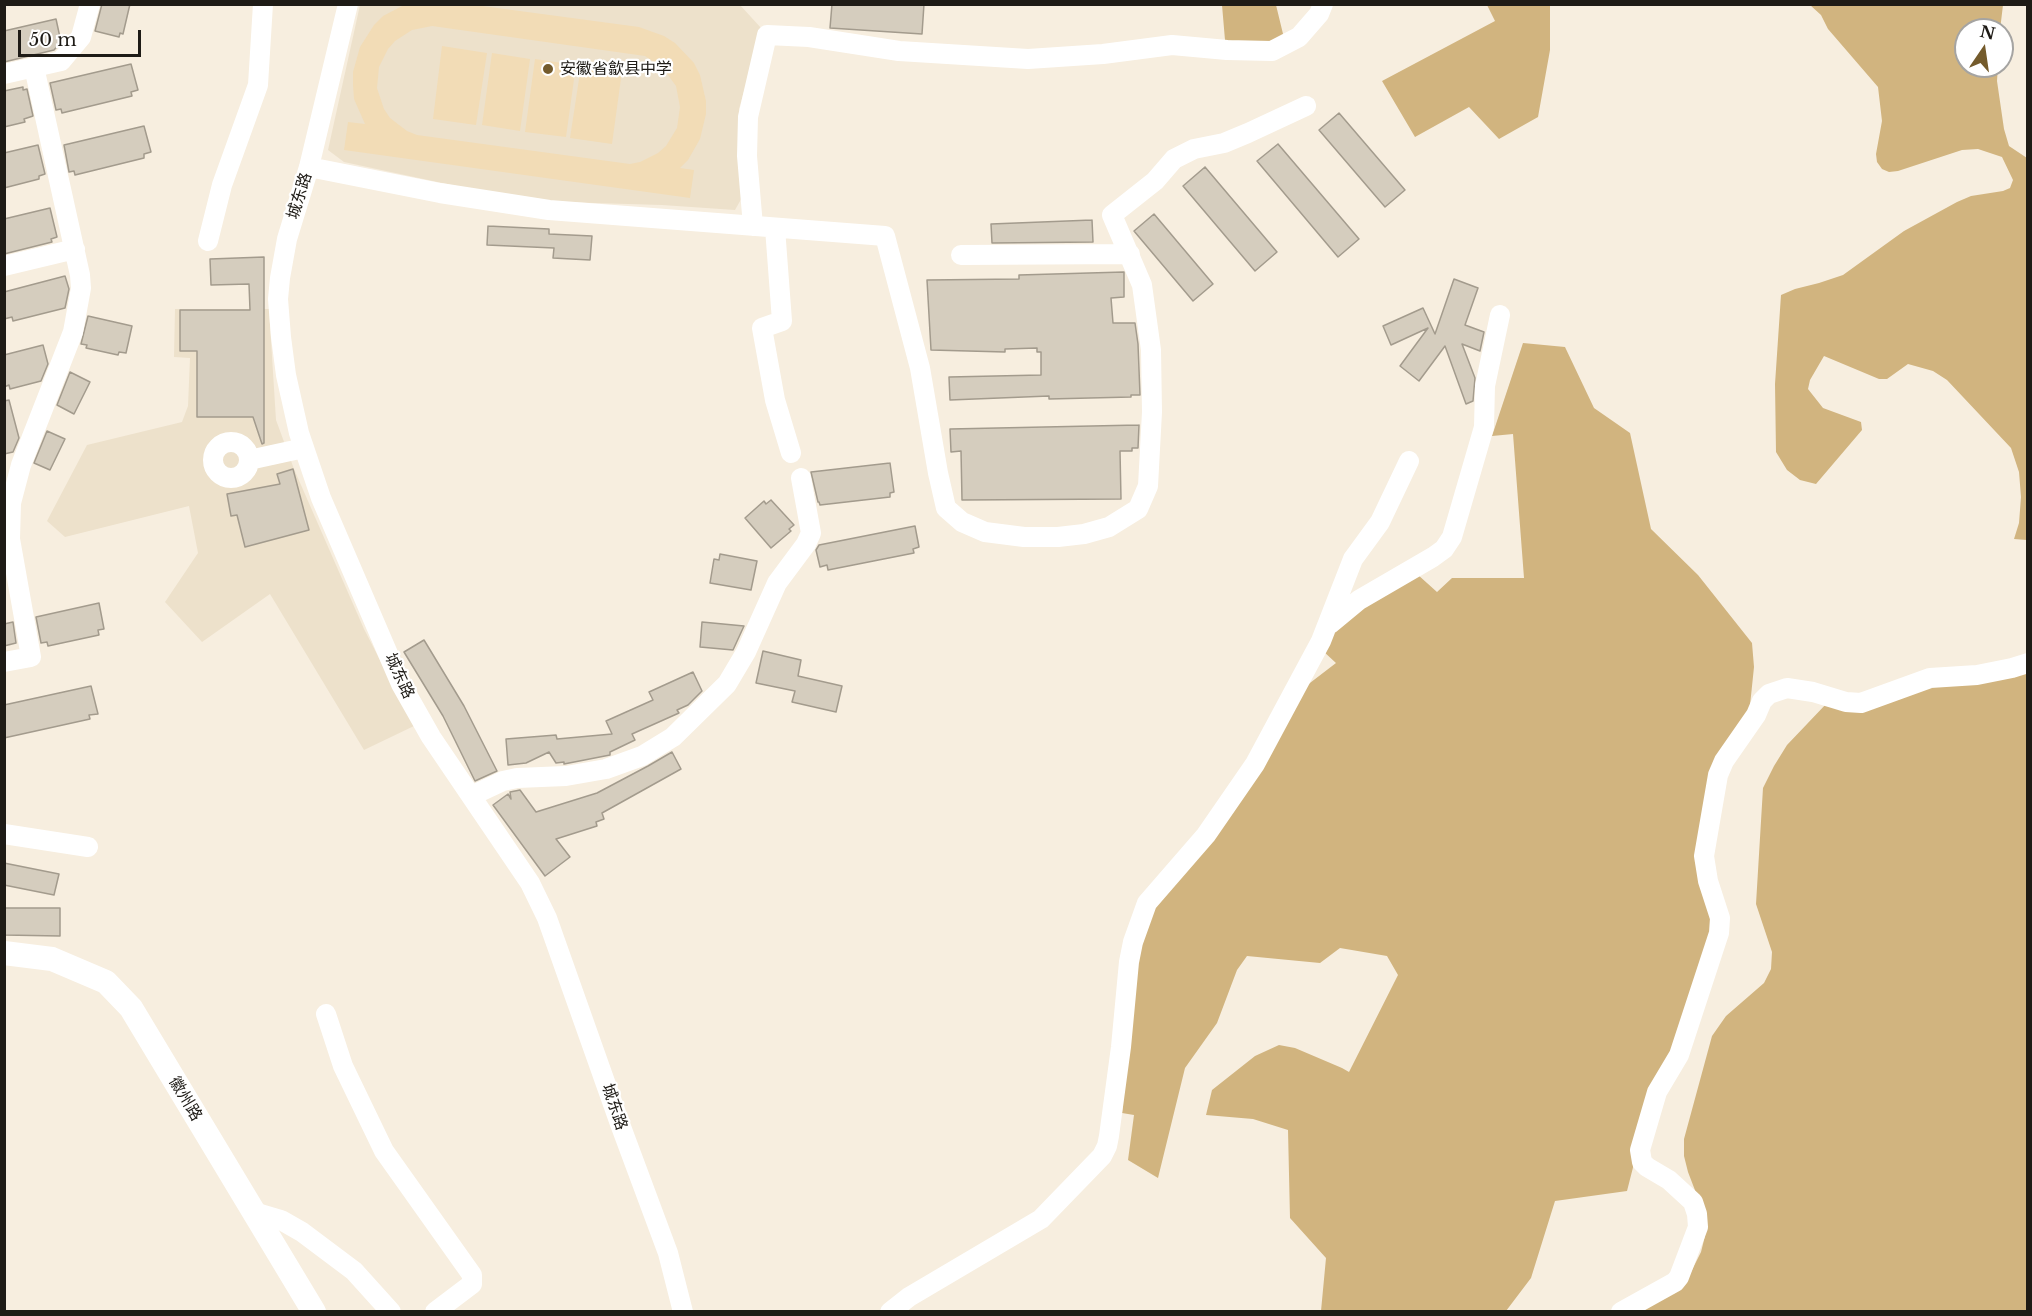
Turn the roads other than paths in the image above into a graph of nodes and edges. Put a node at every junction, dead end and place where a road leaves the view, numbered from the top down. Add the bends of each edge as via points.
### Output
1 (90, 4) edge
2 (263, 4) edge
3 (348, 4) edge
4 (1323, 4) edge
5 (34, 67) junction
6 (4, 74) edge
7 (1306, 106) dead end
8 (309, 167) junction
9 (753, 226) junction
10 (775, 228) junction
11 (208, 241) dead end
12 (75, 249) junction
13 (1130, 254) junction
14 (961, 255) dead end
15 (4, 266) edge
16 (1500, 315) dead end
17 (304, 448) junction
18 (791, 453) dead end
19 (249, 460) dead end
20 (1409, 461) dead end
21 (13, 467) edge
22 (801, 478) dead end
23 (7, 526) edge
24 (1326, 628) junction
25 (4, 662) edge
26 (2028, 663) edge
27 (471, 796) junction
28 (4, 834) edge
29 (88, 847) dead end
30 (4, 953) edge
31 (326, 1014) dead end
32 (254, 1212) junction
33 (314, 1311) edge
34 (391, 1311) edge
35 (435, 1311) edge
36 (683, 1311) edge
37 (890, 1311) edge
38 (1620, 1311) edge

1 - 5 street via 81,38 72,50 61,61
2 - 11 street via 258,85 222,186
3 - 8 street, 城东路
4 - 9 street via 1299,37 1272,51 1172,45 1028,59 899,51 767,35 748,117
5 - 6 street
5 - 12 street
7 - 13 street via 1248,134 1194,149 1174,159 1155,181 1112,215
8 - 9 street via 549,210
8 - 17 street, 城东路 via 287,239 279,299 286,375
9 - 10 street
10 - 13 street via 885,236 920,368 946,508 974,528 1024,537 1067,536 1109,527 1138,509 1144,498 1151,449 1151,350 1142,285
10 - 18 street via 782,321 762,328 775,400
12 - 15 street
12 - 21 street via 81,288 74,332
13 - 14 street
16 - 24 street via 1485,386 1484,427 1452,537 1433,557 1359,600
17 - 19 street
17 - 27 street, 城东路 via 401,684
20 - 24 street via 1380,522 1353,559
21 - 23 street
22 - 27 street via 810,533 806,544 777,583 741,663 727,684 673,737 642,756 606,769 518,778
23 - 25 street via 31,657
24 - 37 street via 1232,800 1194,851 1147,903 1129,962 1109,1136 1102,1156 1041,1220
26 - 38 street via 1977,675 1930,678 1862,703 1787,688 1762,701 1724,761 1704,856 1719,933 1679,1055 1657,1092 1640,1150 1647,1167 1693,1202 1698,1227 1675,1282
27 - 36 street, 城东路 via 530,883 547,918 668,1253
28 - 29 street
30 - 32 main road, 徽州路 via 52,959 106,982 130,1008
31 - 35 street via 343,1066 384,1151 472,1275 472,1284
32 - 33 main road, 徽州路
32 - 34 street via 302,1232 354,1271

